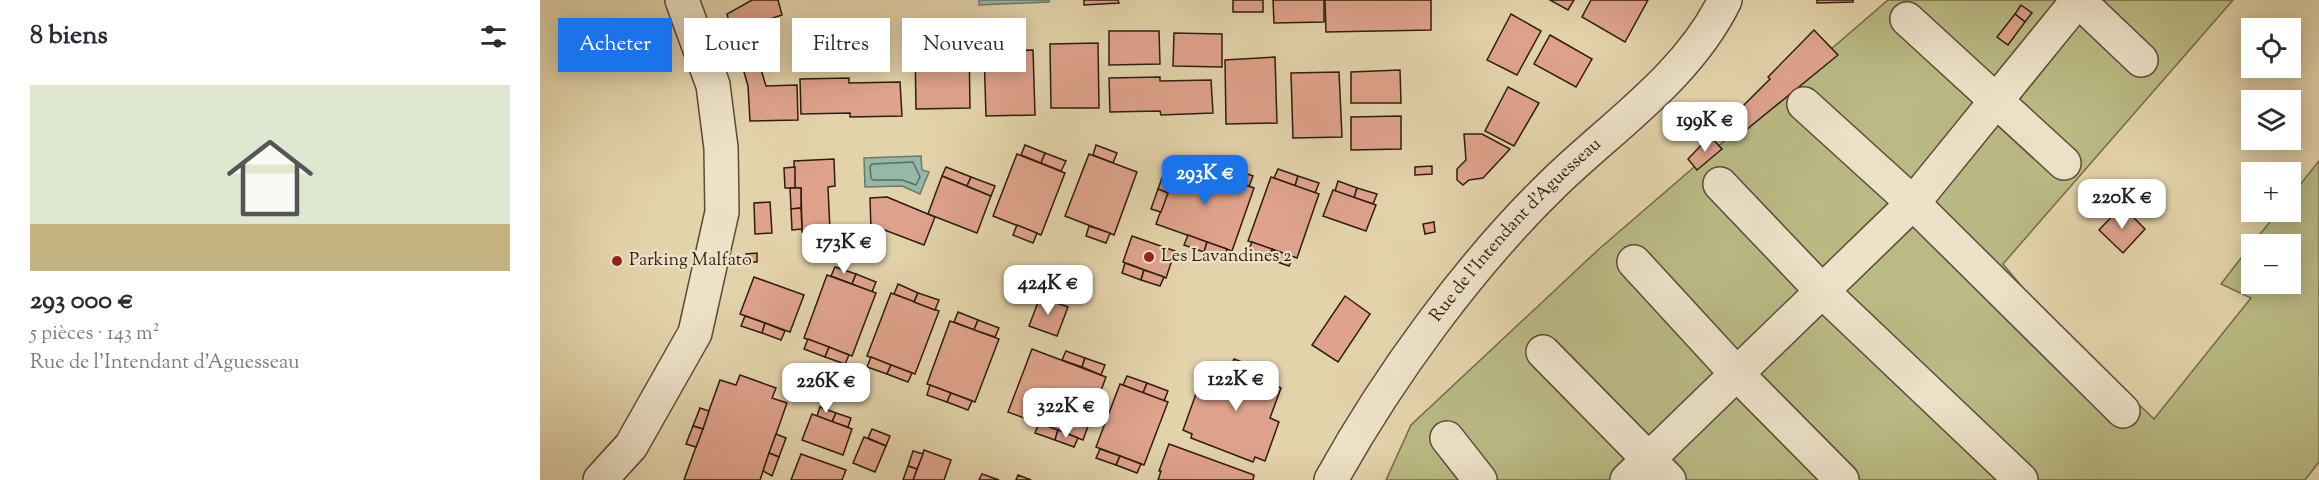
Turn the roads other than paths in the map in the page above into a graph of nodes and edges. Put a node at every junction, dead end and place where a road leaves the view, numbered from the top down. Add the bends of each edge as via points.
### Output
1 (682, 0) edge
2 (1725, 0) edge
3 (2078, 0) edge
4 (1907, 19) dead end
5 (2141, 60) dead end
6 (1996, 101) junction
7 (1804, 104) dead end
8 (2064, 163) dead end
9 (1720, 184) dead end
10 (1913, 203) junction
11 (1634, 262) dead end
12 (1822, 291) junction
13 (1543, 352) dead end
14 (1737, 374) junction
15 (2123, 411) dead end
16 (1447, 438) dead end
17 (1648, 473) edge
18 (600, 480) edge
19 (1331, 480) edge
20 (1480, 480) edge
21 (1842, 480) edge
22 (2021, 480) edge

1 - 18 street via 712,86 721,148 722,212 694,333 631,447
2 - 19 street, Rue de l'Intendant d'Aguesseau via 1716,19 1667,80 1554,182 1499,241 1441,313 1360,427
3 - 5 street
3 - 6 street
4 - 6 street
6 - 8 street
6 - 10 street
7 - 10 street
9 - 12 street
10 - 12 street
10 - 15 street
11 - 14 street
12 - 14 street
12 - 22 street
13 - 17 street
14 - 17 street
14 - 21 street
16 - 20 street

